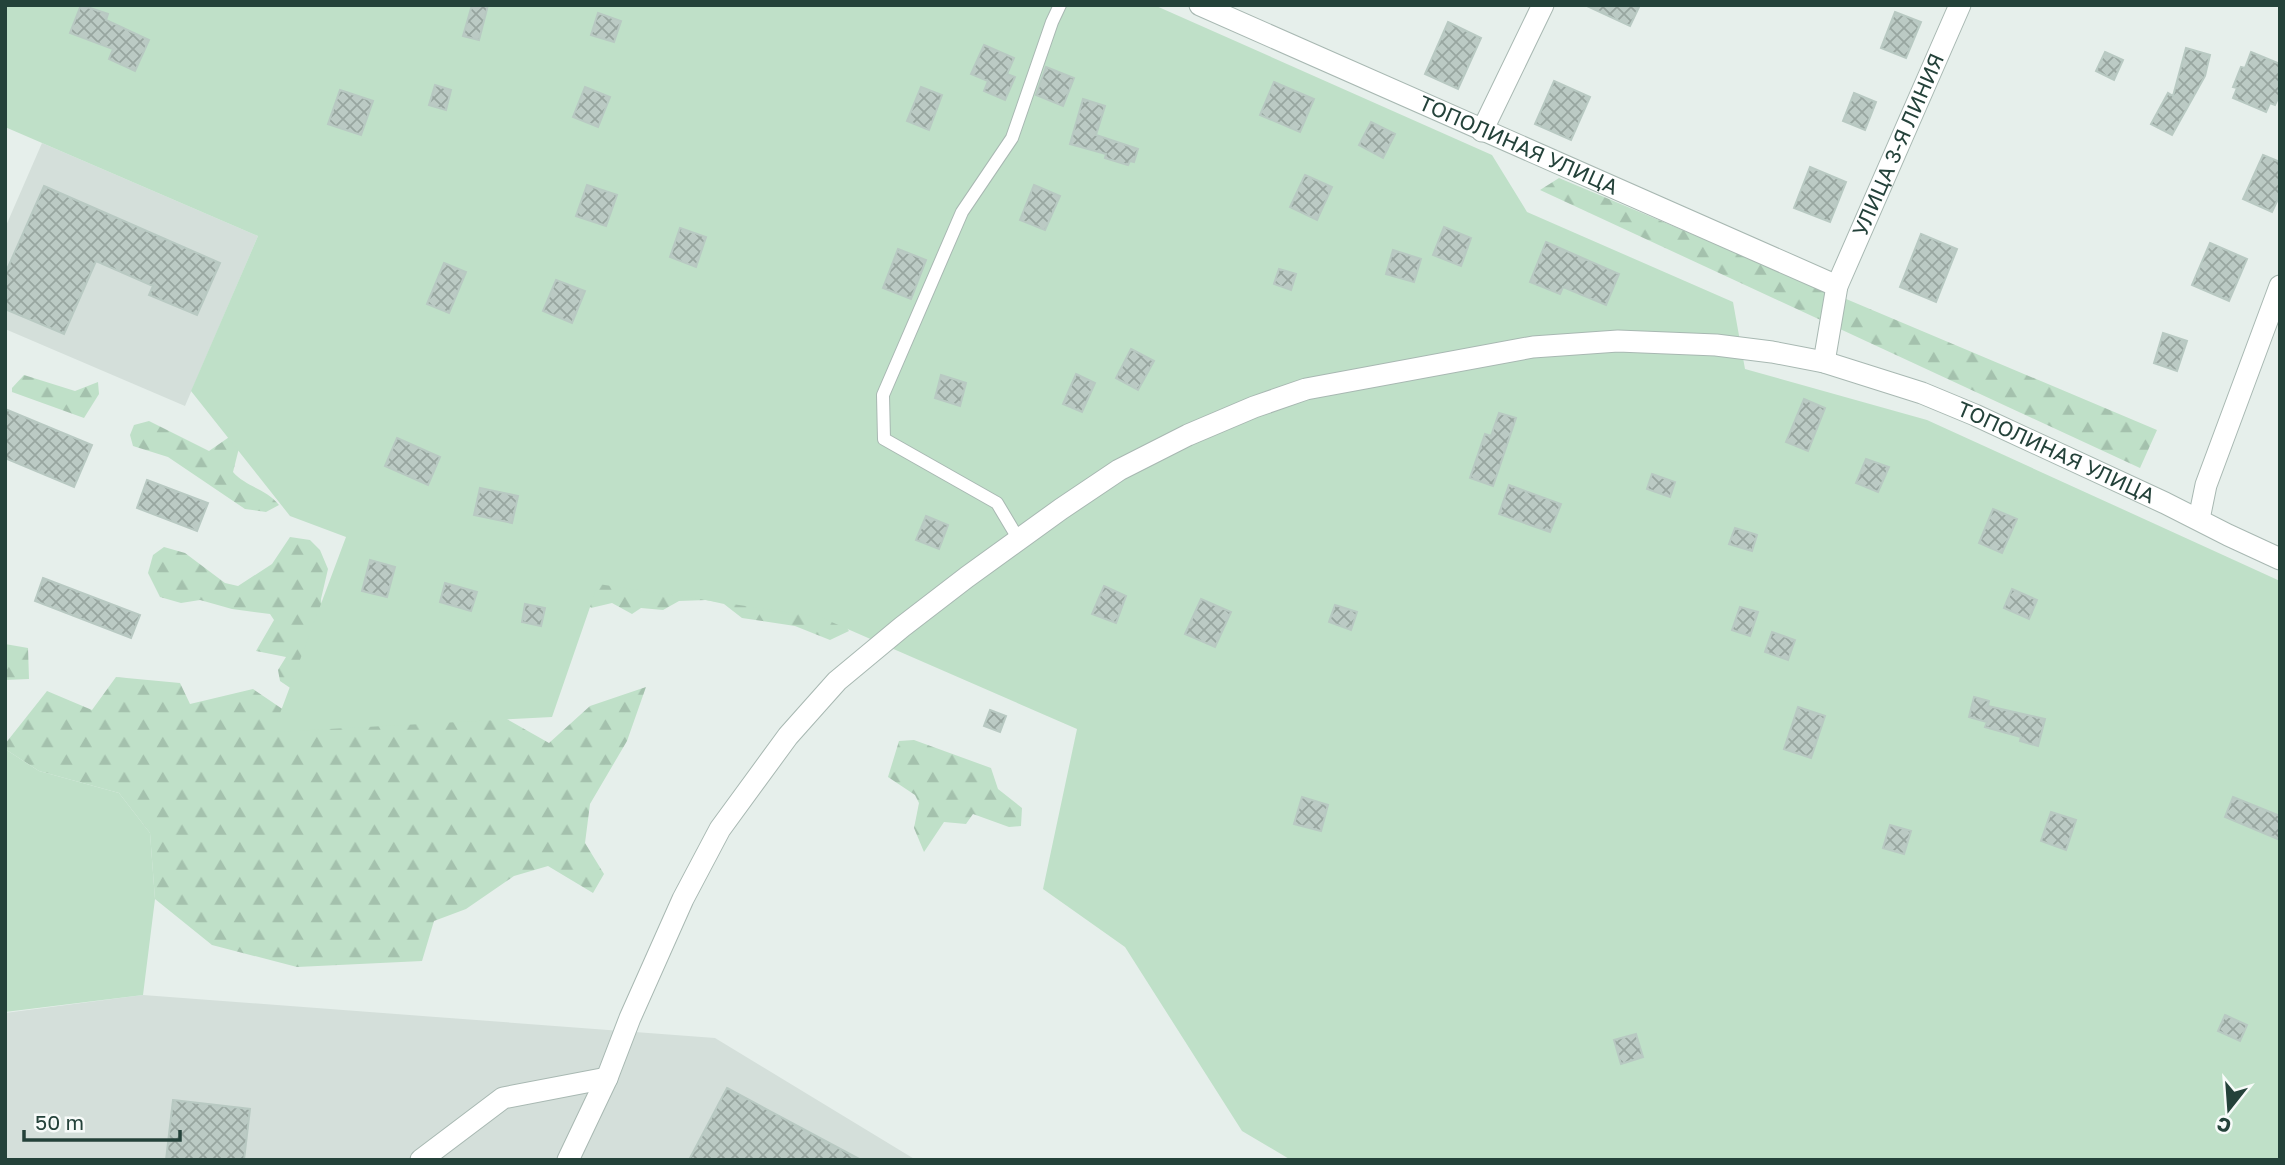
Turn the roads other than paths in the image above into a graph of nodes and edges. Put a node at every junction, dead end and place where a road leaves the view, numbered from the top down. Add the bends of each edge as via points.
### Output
1 (1060, 5) edge
2 (1200, 5) edge
3 (1543, 5) edge
4 (1960, 5) edge
5 (1482, 131) junction
6 (1837, 286) junction
7 (2280, 286) edge
8 (1824, 362) junction
9 (2199, 519) junction
10 (1019, 540) junction
11 (2280, 559) edge
12 (607, 1078) junction
13 (421, 1160) edge
14 (568, 1160) edge

1 - 10 lane via 1012,138 962,212 883,395 884,439 997,503
2 - 5 street, ТОПОЛИНАЯ УЛИЦА
3 - 5 street
4 - 6 street, УЛИЦА 3-Я ЛИНИЯ
5 - 6 street, ТОПОЛИНАЯ УЛИЦА
6 - 8 street, УЛИЦА 3-Я ЛИНИЯ
7 - 9 street via 2206,485
8 - 9 street, ТОПОЛИНАЯ УЛИЦА via 1975,415
8 - 10 street, ТОПОЛИНАЯ УЛИЦА via 1716,345 1618,341 1533,347 1306,389 1188,435 1119,470
9 - 11 street, ТОПОЛИНАЯ УЛИЦА
10 - 12 street, ТОПОЛИНАЯ УЛИЦА via 837,681 747,788 683,899
12 - 13 street via 503,1098
12 - 14 street, ТОПОЛИНАЯ УЛИЦА

